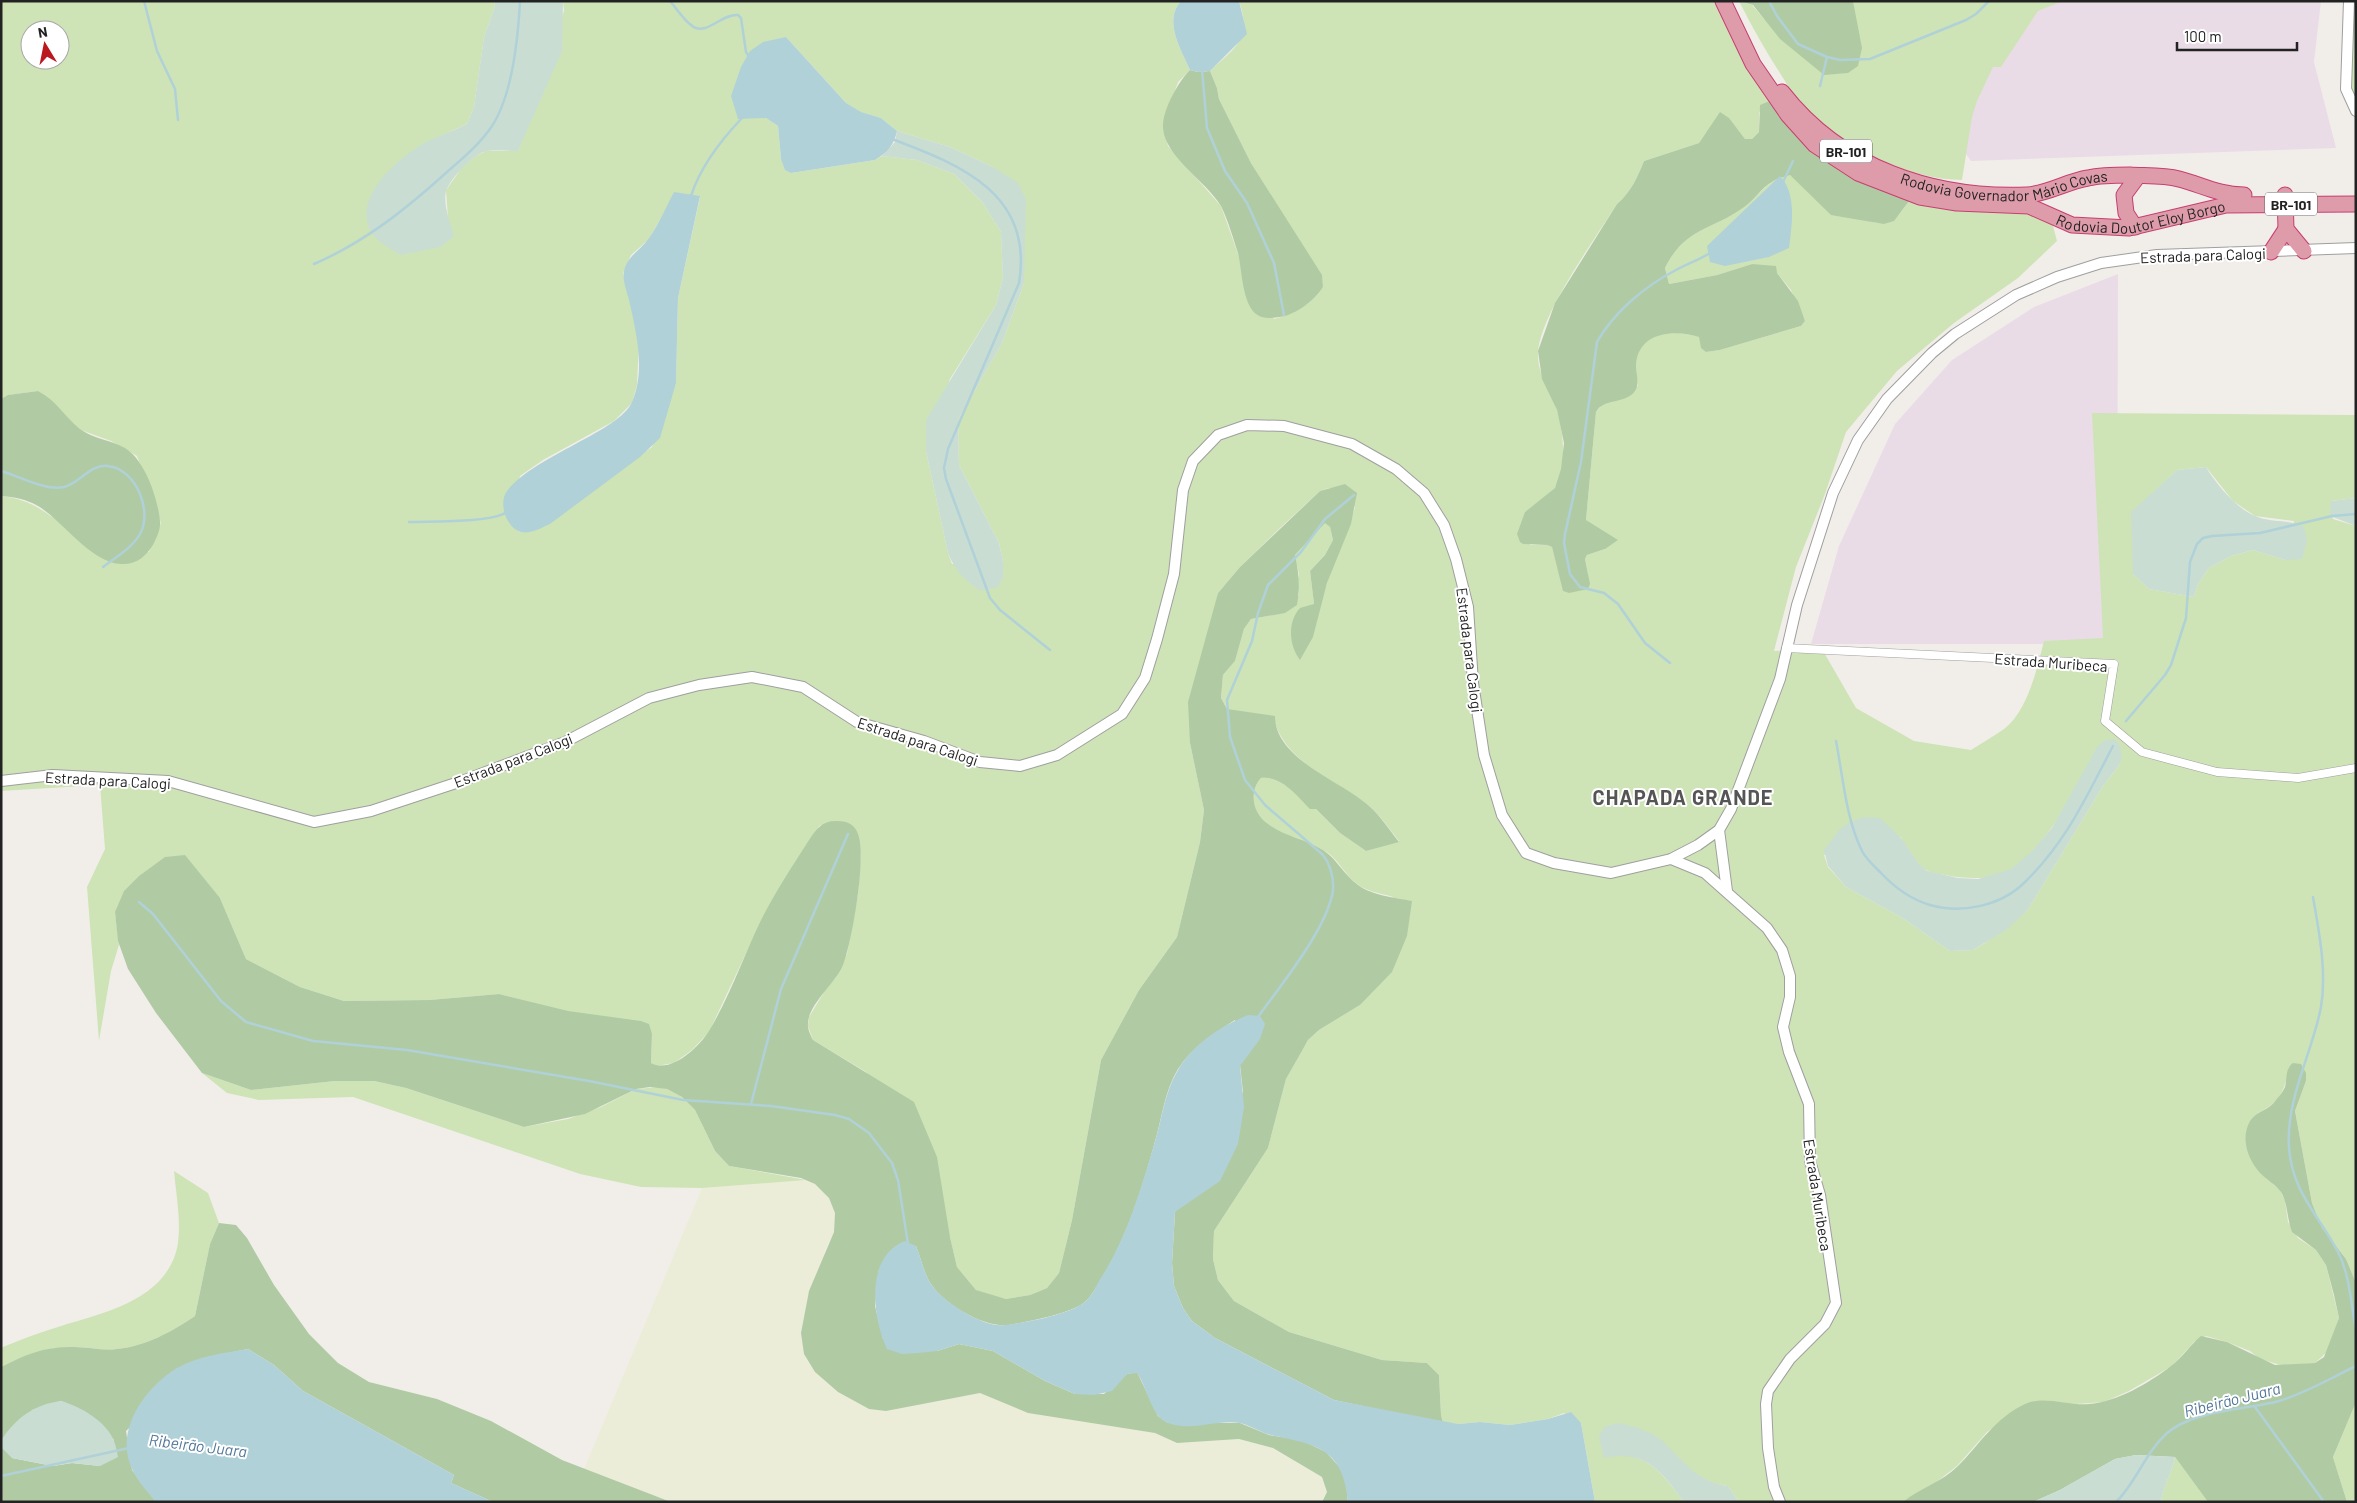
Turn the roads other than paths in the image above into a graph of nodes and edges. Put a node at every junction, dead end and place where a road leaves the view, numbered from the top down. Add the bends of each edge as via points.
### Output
1 (1723, 1) edge
2 (1732, 1) edge
3 (2349, 1) edge
4 (2356, 111) edge
5 (2138, 176) junction
6 (2356, 194) edge
7 (2285, 200) junction
8 (2356, 204) edge
9 (2135, 227) junction
10 (2286, 229) junction
11 (2356, 248) edge
12 (2304, 251) junction
13 (2271, 252) junction
14 (1786, 648) junction
15 (2356, 768) edge
16 (1, 781) edge
17 (1718, 830) junction
18 (1671, 859) junction
19 (1727, 891) junction
20 (1780, 1502) edge

1 - 9 highway, Rodovia Doutor Eloy Borgo / BR-101 via 1753,64 1781,104 1815,145 1858,173 1920,197 1957,203 2029,206 2072,225
2 - 5 highway, Rodovia Governador Mário Covas / BR-101 via 1789,102 1832,142 1878,170 1908,182 1966,193 2028,195 2088,178
3 - 4 street via 2346,89
5 - 7 highway, Rodovia Governador Mário Covas / BR-101 via 2177,178 2226,195
5 - 9 highway via 2124,195 2126,213
6 - 7 highway, Rodovia Governador Mário Covas / BR-101
7 - 8 highway, Rodovia Doutor Eloy Borgo / BR-101
7 - 9 highway, Rodovia Doutor Eloy Borgo / BR-101 via 2226,205
7 - 10 highway
10 - 12 highway
10 - 13 highway
11 - 12 street, Estrada para Calogi
12 - 13 street, Estrada para Calogi
13 - 14 street, Estrada para Calogi via 2157,255 2101,263 2016,295 1932,353 1887,399 1858,440 1832,493
14 - 15 street, Estrada Muribeca via 2114,664 2105,722 2142,752 2217,772 2298,778
14 - 17 street, Estrada para Calogi via 1780,679 1731,809
16 - 18 street, Estrada para Calogi via 54,775 168,781 314,822 372,811 462,781 565,742 649,698 700,685 752,677 803,687 857,722 924,741 980,762 1020,766 1057,755 1122,714 1144,678 1174,574 1183,490 1193,461 1218,436 1247,425 1284,426 1352,444 1396,469 1424,493 1444,525 1468,607 1473,683 1484,755 1502,815 1526,853 1554,864 1611,873
17 - 18 street, Estrada para Calogi via 1698,846
17 - 19 street
18 - 19 street, Estrada Muribeca via 1705,873
19 - 20 street, Estrada Muribeca via 1767,928 1782,950 1790,976 1790,997 1783,1027 1808,1104 1810,1161 1820,1195 1836,1304 1825,1324 1790,1359 1768,1391 1768,1448 1774,1487

